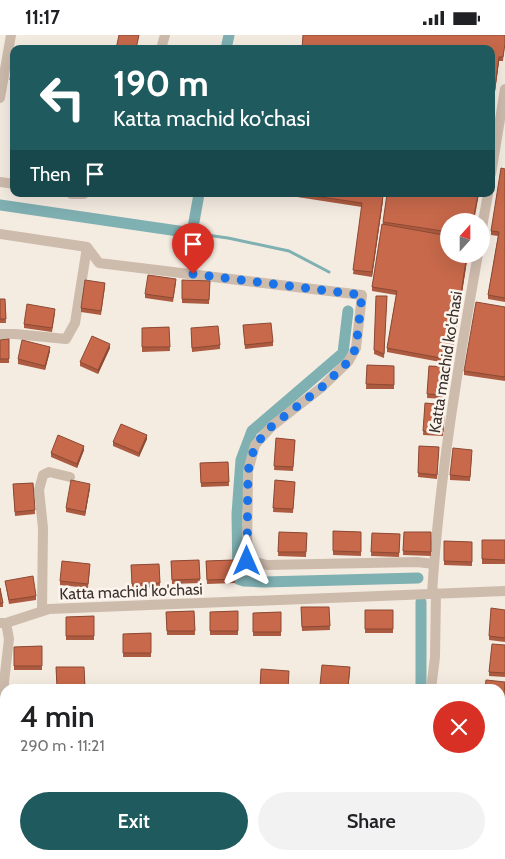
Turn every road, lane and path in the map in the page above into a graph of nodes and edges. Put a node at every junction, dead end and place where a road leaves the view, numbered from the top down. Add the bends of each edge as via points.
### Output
1 (11, 35) edge
2 (505, 89) edge
3 (0, 98) edge
4 (495, 150) edge
5 (487, 197) edge
6 (485, 213) edge
7 (0, 234) edge
8 (87, 247) junction
9 (477, 263) edge
10 (0, 334) edge
11 (70, 477) dead end
12 (434, 564) junction
13 (505, 591) edge
14 (434, 593) junction
15 (42, 611) junction
16 (3, 623) edge
17 (4, 684) edge
18 (432, 684) edge

1 - 3 street
2 - 4 street
5 - 6 street
7 - 8 street
8 - 10 street via 75,323 66,339
8 - 12 street via 99,263 362,295 356,348 348,362 272,426 255,445 248,471 247,561 267,565
9 - 12 street, Katta machid ko'chasi via 454,400
11 - 15 street, Katta machid ko'chasi via 49,472 43,475 39,489 43,529
12 - 14 street, Katta machid ko'chasi
13 - 14 street, Katta machid ko'chasi
14 - 15 street, Katta machid ko'chasi
14 - 18 street via 435,657
15 - 16 street, Katta machid ko'chasi
16 - 17 street, Katta machid ko'chasi via 9,639

